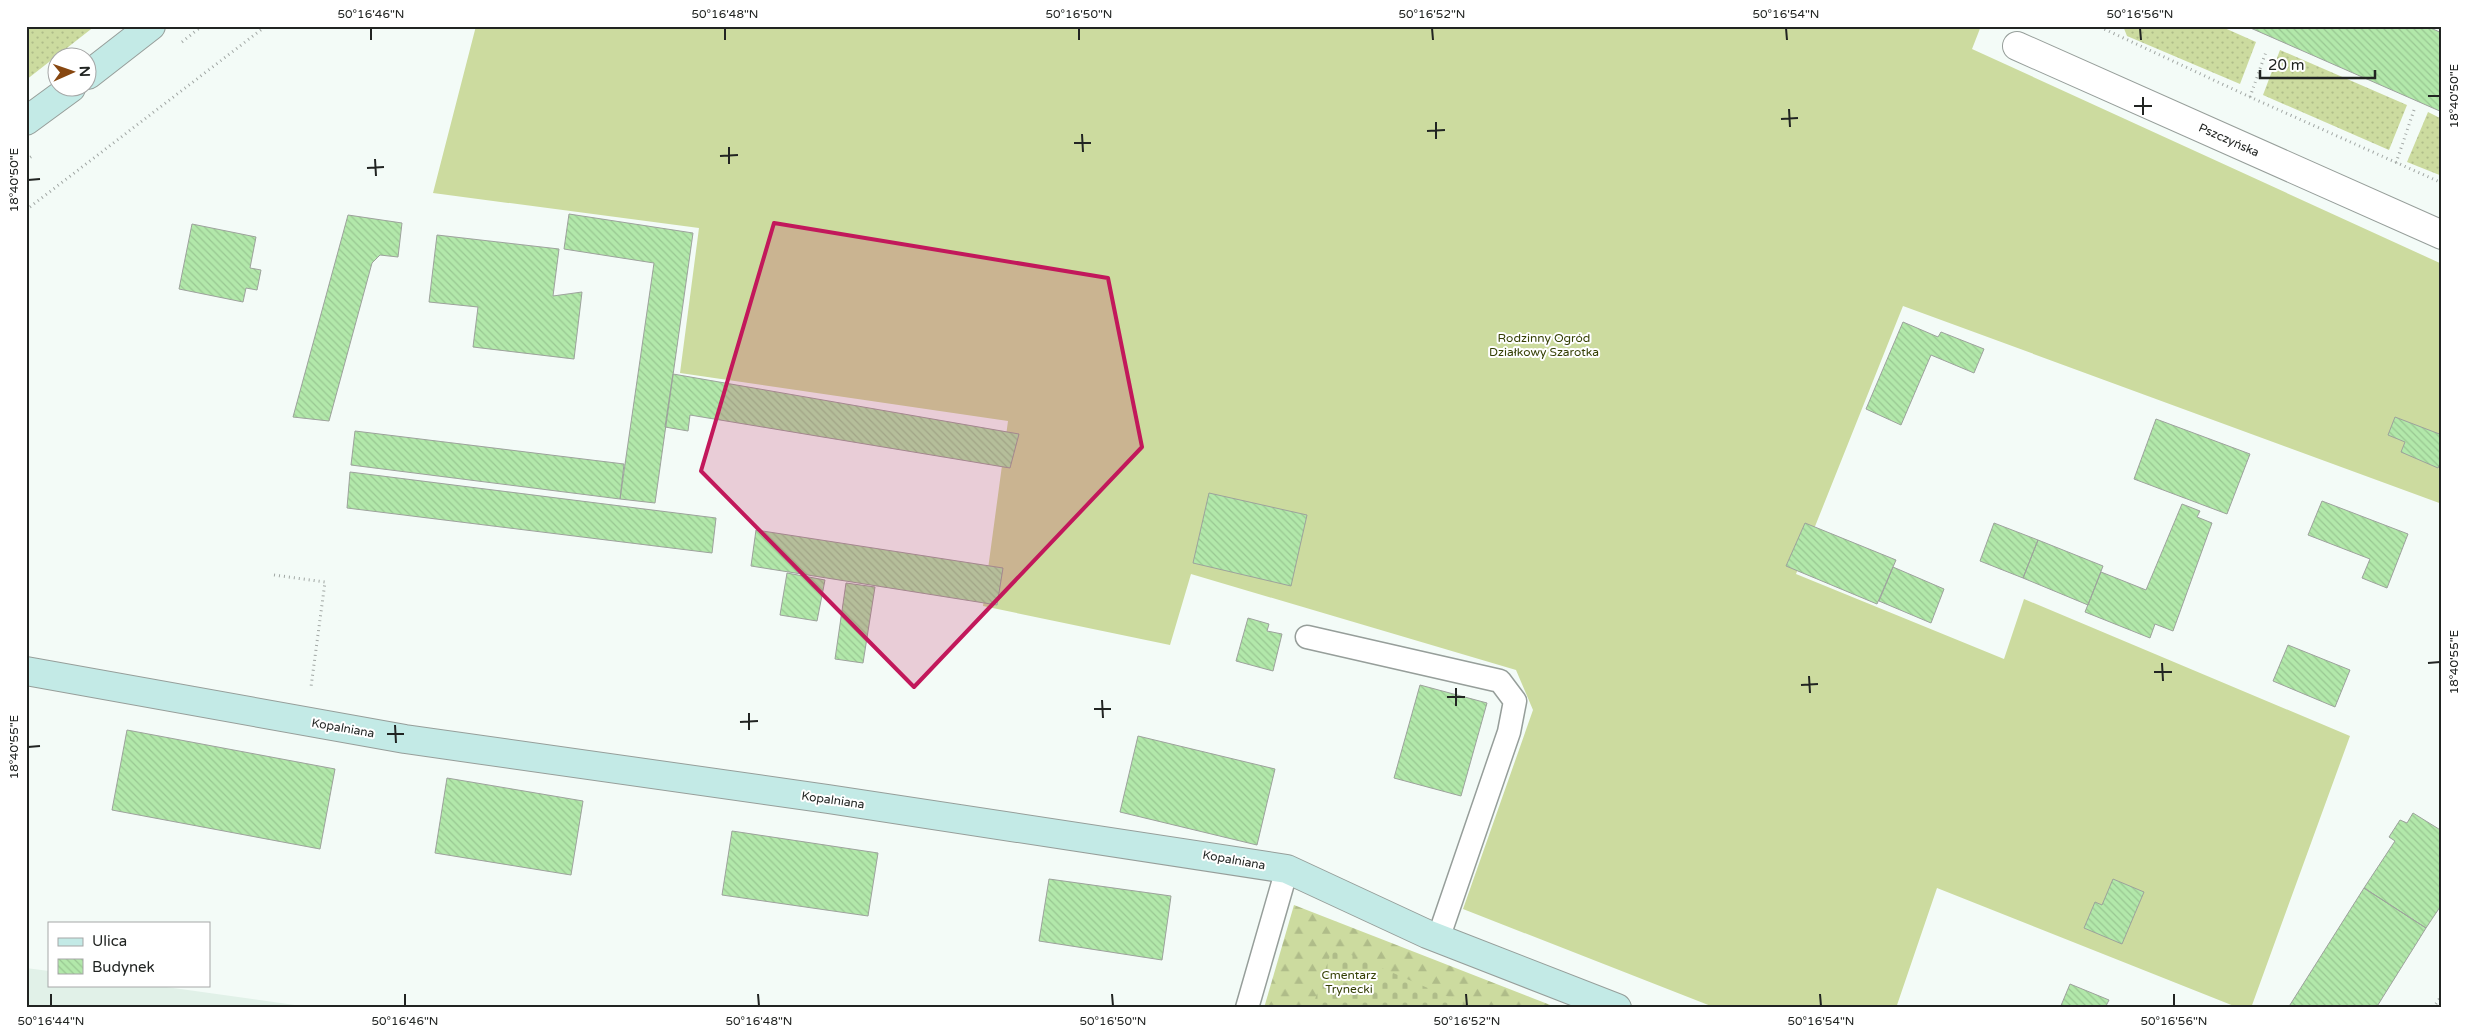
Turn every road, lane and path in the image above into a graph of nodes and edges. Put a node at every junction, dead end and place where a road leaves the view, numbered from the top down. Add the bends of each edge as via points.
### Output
1 (151, 26) edge
2 (266, 26) edge
3 (2101, 27) edge
4 (2017, 46) dead end
5 (2266, 52) dead end
6 (98, 67) edge
7 (57, 98) edge
8 (2250, 98) junction
9 (2414, 110) dead end
10 (26, 121) edge
11 (2396, 163) junction
12 (2442, 183) edge
13 (26, 210) edge
14 (2442, 235) edge
15 (274, 575) dead end
16 (1306, 636) dead end
17 (26, 671) edge
18 (310, 695) dead end
19 (1287, 870) junction
20 (1438, 939) junction
21 (2442, 995) edge
22 (1247, 1008) edge
23 (1617, 1008) edge
24 (2434, 1008) edge

1 - 6 street
2 - 13 path
3 - 8 path
4 - 14 street, Pszczyńska
5 - 8 path
7 - 10 street
8 - 11 path
9 - 11 path
11 - 12 path
15 - 18 path via 325,582
16 - 20 lane via 1500,681 1515,702 1509,732
17 - 19 street, Kopalniana via 405,740 828,798
19 - 20 street, Kopalniana
19 - 22 lane
20 - 23 street, Kopalniana
21 - 24 path

